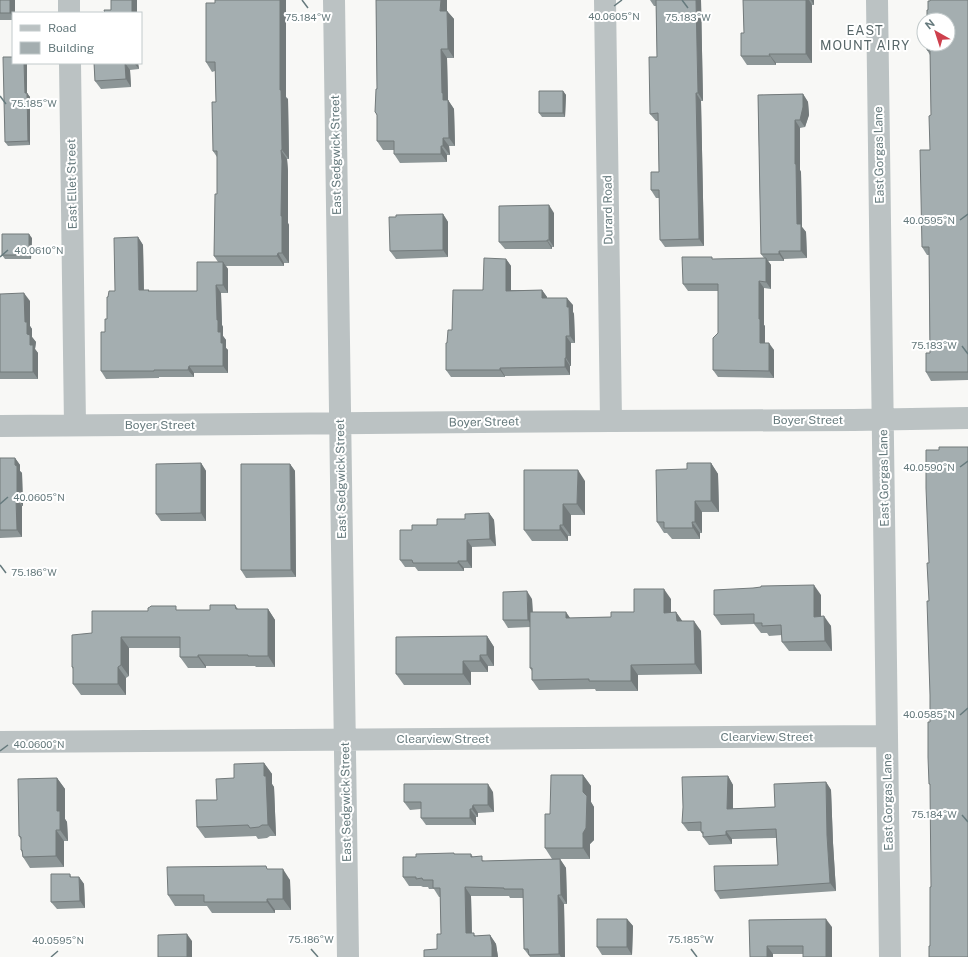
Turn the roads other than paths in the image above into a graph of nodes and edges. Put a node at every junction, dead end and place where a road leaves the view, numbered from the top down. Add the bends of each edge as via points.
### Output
1 (69, 0) edge
2 (334, 0) edge
3 (605, 0) edge
4 (877, 0) edge
5 (70, 12) edge
6 (70, 64) edge
7 (968, 418) edge
8 (883, 420) junction
9 (611, 421) junction
10 (340, 423) junction
11 (75, 425) junction
12 (0, 426) edge
13 (887, 736) junction
14 (345, 740) junction
15 (0, 742) edge
16 (348, 957) edge
17 (890, 957) edge

1 - 5 street
2 - 10 street, East Sedgwick Street
3 - 9 street, Durard Road
4 - 8 street, East Gorgas Lane
6 - 11 street, East Ellet Street
7 - 8 street, Boyer Street
8 - 9 street, Boyer Street
8 - 13 street, East Gorgas Lane
9 - 10 street, Boyer Street
10 - 11 street, Boyer Street
10 - 14 street, East Sedgwick Street
11 - 12 street, Boyer Street
13 - 14 street, Clearview Street
13 - 17 street, East Gorgas Lane
14 - 15 street, Clearview Street
14 - 16 street, East Sedgwick Street

